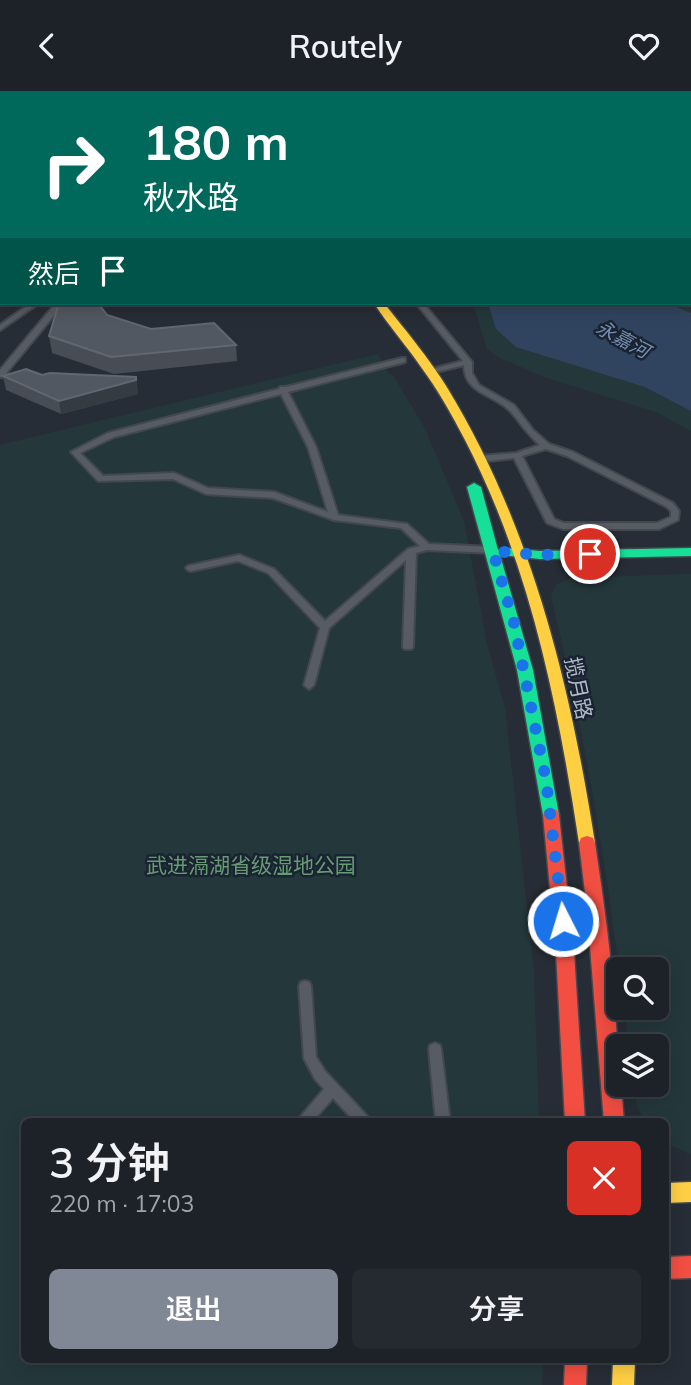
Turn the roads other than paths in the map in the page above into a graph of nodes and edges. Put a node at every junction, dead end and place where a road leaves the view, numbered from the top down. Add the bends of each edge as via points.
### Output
1 (32, 305) edge
2 (58, 305) edge
3 (381, 305) edge
4 (421, 305) edge
5 (0, 328) edge
6 (379, 330) dead end
7 (402, 360) junction
8 (468, 362) junction
9 (430, 372) junction
10 (0, 375) edge
11 (284, 389) junction
12 (546, 446) junction
13 (517, 455) junction
14 (480, 459) junction
15 (334, 517) junction
16 (427, 547) junction
17 (411, 551) junction
18 (493, 551) junction
19 (691, 552) edge
20 (522, 553) junction
21 (191, 568) dead end
22 (325, 627) junction
23 (408, 647) dead end
24 (309, 685) dead end
25 (305, 986) dead end
26 (435, 1049) dead end
27 (333, 1088) junction
28 (307, 1118) edge
29 (360, 1118) edge
30 (443, 1118) edge
31 (575, 1118) edge
32 (614, 1118) edge
33 (691, 1192) edge
34 (669, 1193) edge
35 (691, 1267) edge
36 (669, 1268) edge
37 (576, 1363) edge
38 (624, 1363) edge
39 (575, 1385) edge
40 (623, 1385) edge

1 - 5 lane
2 - 10 lane
3 - 9 street, 揽月路
4 - 8 lane
6 - 7 street
7 - 11 lane
7 - 18 street via 452,437 472,480
8 - 9 lane
8 - 12 lane via 475,387 511,407
9 - 14 street, 揽月路
11 - 15 lane via 312,447
11 - 15 lane via 111,435 75,452 101,479 174,476 206,491 274,495
12 - 13 lane
12 - 13 lane via 670,505 675,518 659,526 563,526 550,521
13 - 14 lane
14 - 20 street, 揽月路
15 - 16 lane via 404,526
16 - 17 lane
16 - 18 lane
17 - 22 lane
17 - 23 lane
18 - 20 street
18 - 31 street via 514,623 546,780 561,894
19 - 20 street
20 - 32 street, 揽月路 via 543,621 577,776 593,879
21 - 22 lane via 239,558 271,571
22 - 24 lane
25 - 27 lane via 310,1058
26 - 30 lane
27 - 28 lane
27 - 29 lane
33 - 34 street
35 - 36 street
37 - 39 street
38 - 40 street

